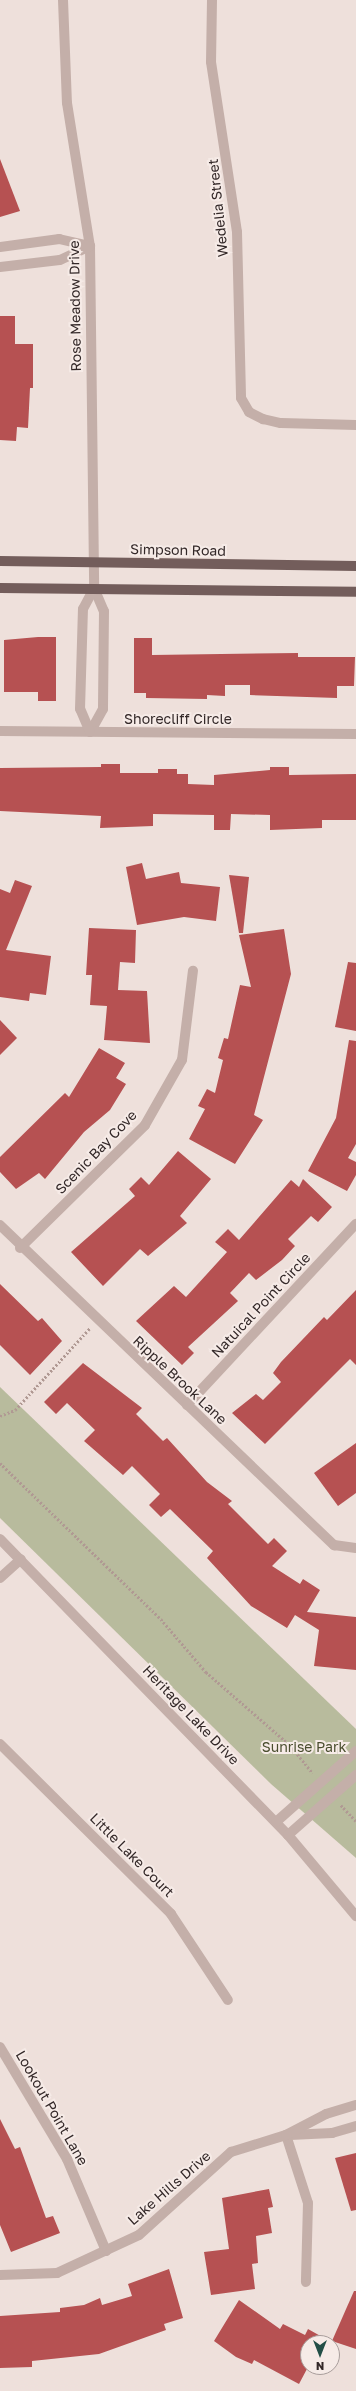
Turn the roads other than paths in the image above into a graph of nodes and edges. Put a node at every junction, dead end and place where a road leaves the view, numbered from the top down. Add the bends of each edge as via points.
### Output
1 (63, 0) edge
2 (212, 0) edge
3 (90, 246) junction
4 (0, 247) edge
5 (0, 267) edge
6 (356, 425) edge
7 (0, 561) edge
8 (93, 562) junction
9 (356, 566) edge
10 (0, 588) edge
11 (94, 588) junction
12 (356, 592) edge
13 (0, 731) edge
14 (90, 732) junction
15 (356, 734) edge
16 (193, 971) dead end
17 (356, 1224) edge
18 (0, 1225) edge
19 (20, 1248) junction
20 (187, 1405) junction
21 (1, 1542) edge
22 (351, 1549) edge
23 (21, 1559) junction
24 (0, 1578) edge
25 (0, 1744) edge
26 (356, 1751) edge
27 (356, 1775) edge
28 (276, 1822) junction
29 (288, 1835) junction
30 (356, 1916) edge
31 (228, 2000) dead end
32 (0, 2046) edge
33 (356, 2105) edge
34 (356, 2126) edge
35 (286, 2135) junction
36 (106, 2250) junction
37 (0, 2275) edge
38 (306, 2282) dead end

1 - 3 street, Rose Meadow Drive via 68,102
2 - 6 street, Wedelia Street via 211,62 237,232 241,398 249,412 281,423
3 - 4 street via 59,239
3 - 5 street via 60,260
3 - 8 street, Rose Meadow Drive
7 - 8 main road, Simpson Road
8 - 9 main road, Simpson Road
8 - 11 street, Rose Meadow Drive
10 - 11 main road
11 - 12 main road
11 - 14 street via 83,609 80,709
11 - 14 street via 104,611 103,709
13 - 14 street, Shorecliff Circle
14 - 15 street, Shorecliff Circle
16 - 19 street, Scenic Bay Cove via 182,1060 145,1125
17 - 20 street, Natuical Point Circle
18 - 19 street, Ripple Brook Lane
19 - 20 street, Ripple Brook Lane
20 - 22 street, Ripple Brook Lane via 334,1545
21 - 23 street, Heritage Lake Drive
23 - 24 street
23 - 28 street, Heritage Lake Drive
25 - 31 street, Little Lake Court via 171,1914
26 - 28 street
27 - 29 street
28 - 29 street, Heritage Lake Drive
29 - 30 street, Heritage Lake Drive
32 - 36 street, Lookout Point Lane via 67,2159
33 - 35 street, Lake Hills Drive via 326,2114
34 - 35 street, Lake Hills Drive via 332,2133
35 - 36 street, Lake Hills Drive via 230,2152 139,2235
35 - 38 street via 308,2204
36 - 37 street, Lake Hills Drive via 57,2273

